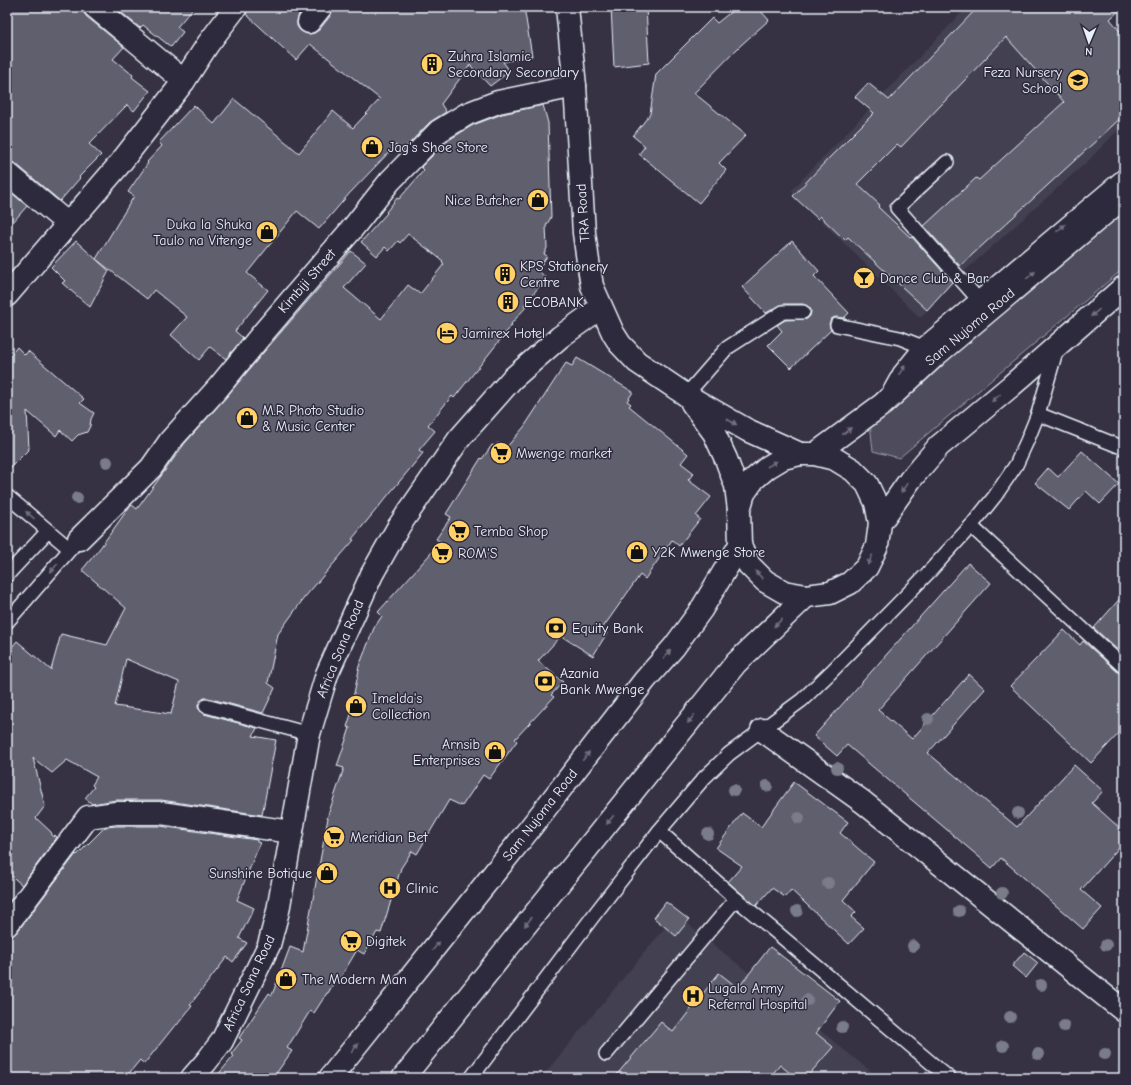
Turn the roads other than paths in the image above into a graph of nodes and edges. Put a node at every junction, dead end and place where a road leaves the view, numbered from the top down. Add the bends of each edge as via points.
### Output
1 (95, 7) edge
2 (236, 7) edge
3 (567, 7) edge
4 (184, 81) junction
5 (574, 86) junction
6 (947, 162) dead end
7 (7, 173) edge
8 (1124, 175) edge
9 (1124, 197) edge
10 (68, 224) junction
11 (1124, 287) edge
12 (7, 295) edge
13 (978, 299) junction
14 (600, 308) junction
15 (803, 312) dead end
16 (837, 325) dead end
17 (1059, 344) junction
18 (929, 350) junction
19 (686, 394) junction
20 (1038, 414) junction
21 (1124, 448) edge
22 (808, 454) junction
23 (9, 501) edge
24 (739, 510) junction
25 (880, 523) junction
26 (971, 526) junction
27 (48, 530) junction
28 (75, 544) junction
29 (740, 545) junction
30 (7, 575) edge
31 (806, 596) junction
32 (7, 622) edge
33 (1124, 667) edge
34 (206, 706) dead end
35 (762, 730) junction
36 (308, 734) junction
37 (660, 831) junction
38 (292, 832) junction
39 (736, 899) junction
40 (7, 925) edge
41 (1124, 1011) edge
42 (606, 1054) dead end
43 (192, 1078) edge
44 (330, 1078) edge
45 (403, 1078) edge
46 (471, 1078) edge
47 (949, 1078) edge

1 - 4 main road
2 - 4 main road
3 - 5 main road, TRA Road
4 - 10 main road via 118,166
5 - 14 main road, TRA Road via 584,233 592,286
5 - 28 main road, Kimbiji Street via 498,102 466,114 439,131 390,181 218,388 170,441 151,468
6 - 13 lane via 896,208
7 - 10 main road
13 -> 8 lane
18 -> 9 main road, Sam Nujoma Road
10 - 12 main road
11 -> 17 main road
13 - 18 lane
14 - 19 main road, TRA Road via 616,339 637,362
14 - 36 main road, Africa Sana Road via 560,337 512,379 459,439 427,484 372,574 327,674
15 - 19 lane via 783,312 727,348
16 - 18 lane via 900,338
17 - 20 lane
17 -> 25 main road via 939,446 910,480
22 -> 18 main road, Sam Nujoma Road via 883,404
19 -> 22 main road, TRA Road via 746,430
19 - 24 main road via 714,433 726,459 736,486
20 - 21 lane
20 - 26 lane via 1016,466
24 -> 22 main road via 744,493 754,479 768,467 783,458
22 - 25 main road via 835,459 853,470 867,484 876,503
27 -> 23 lane
24 - 29 main road
25 -> 31 main road via 877,546 867,566 850,583 830,593
26 - 33 lane
26 - 35 lane via 832,672 802,700
27 - 28 lane
27 - 30 lane
28 -> 32 lane
31 -> 29 main road via 784,592 765,581 749,565
44 -> 29 main road, Sam Nujoma Road via 645,680 674,647 701,610
31 -> 45 main road via 736,663
34 - 36 lane
35 - 37 lane via 729,754 704,778
35 - 41 main road via 863,802
36 - 38 main road, Africa Sana Road
37 - 39 lane
37 - 46 lane
38 - 40 main road via 161,813 116,813 88,817
38 - 43 main road, Africa Sana Road via 278,911 269,945 222,1041
39 - 42 lane
39 - 47 lane

